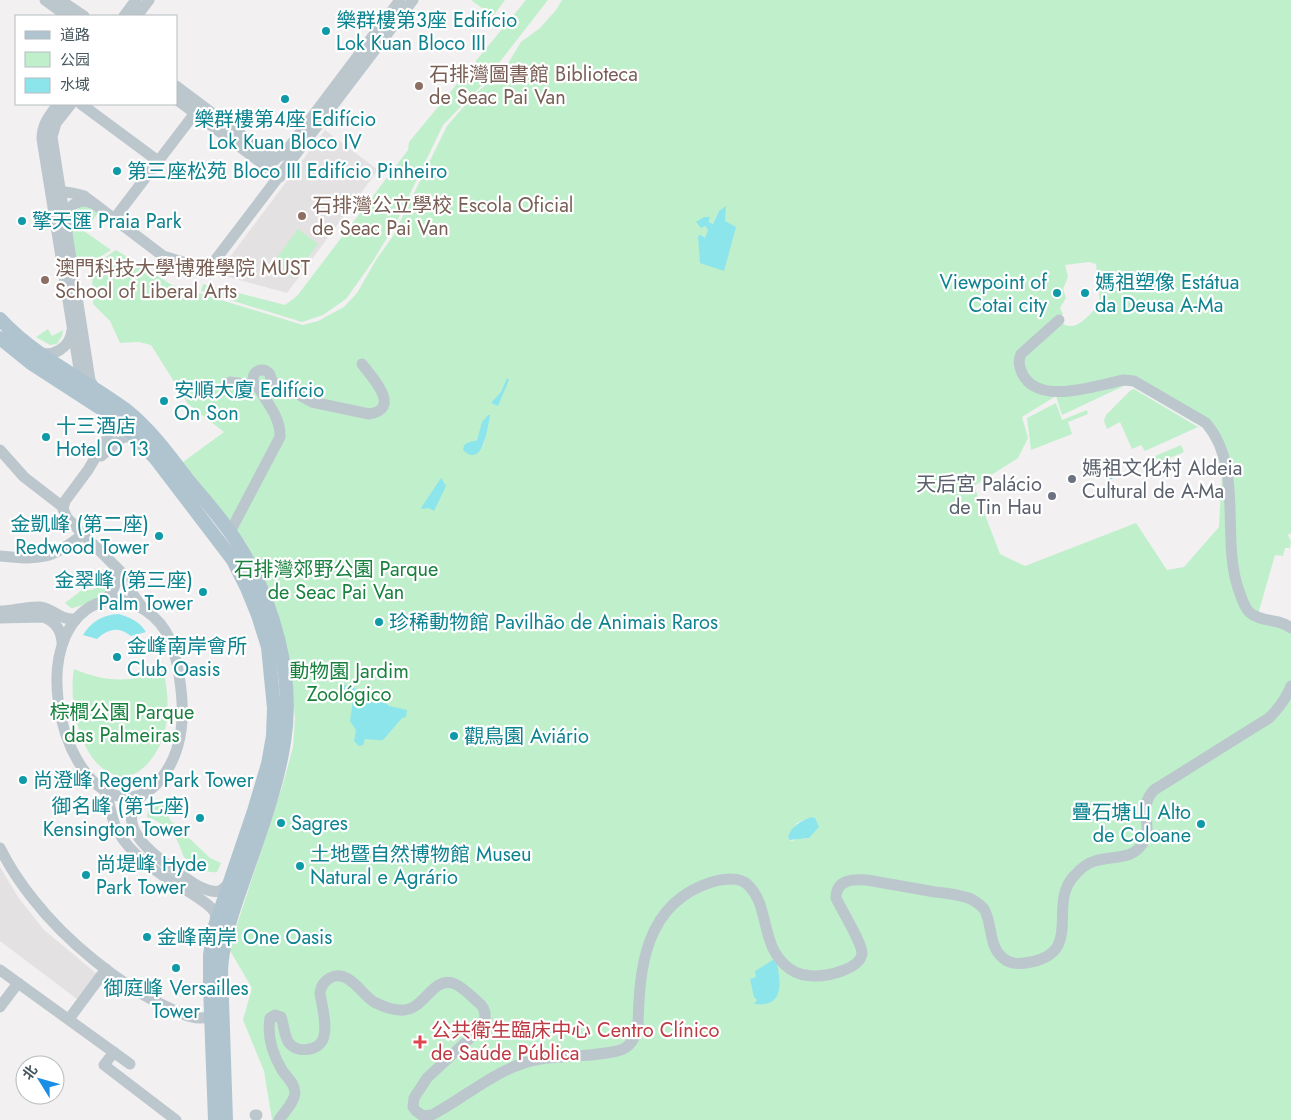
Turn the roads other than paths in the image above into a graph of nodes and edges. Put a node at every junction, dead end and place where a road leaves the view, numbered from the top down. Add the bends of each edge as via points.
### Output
1 (45, 0) edge
2 (60, 0) edge
3 (136, 0) edge
4 (149, 0) edge
5 (400, 0) edge
6 (413, 0) edge
7 (66, 15) edge
8 (82, 15) edge
9 (125, 15) edge
10 (138, 15) edge
11 (178, 87) edge
12 (178, 100) edge
13 (57, 105) edge
14 (70, 105) edge
15 (82, 105) edge
16 (194, 112) junction
17 (269, 155) junction
18 (158, 162) junction
19 (283, 172) junction
20 (55, 192) junction
21 (94, 204) junction
22 (114, 219) junction
23 (65, 224) junction
24 (0, 319) edge
25 (1059, 320) dead end
26 (72, 327) junction
27 (0, 338) edge
28 (35, 351) junction
29 (362, 364) dead end
30 (88, 366) junction
31 (81, 381) junction
32 (230, 382) dead end
33 (270, 382) junction
34 (62, 383) junction
35 (257, 386) junction
36 (92, 395) junction
37 (107, 412) junction
38 (140, 440) junction
39 (0, 450) edge
40 (88, 470) junction
41 (63, 507) junction
42 (230, 532) junction
43 (83, 534) junction
44 (0, 556) edge
45 (116, 567) junction
46 (104, 600) junction
47 (144, 610) junction
48 (0, 611) edge
49 (0, 618) edge
50 (76, 619) junction
51 (1291, 628) edge
52 (62, 642) junction
53 (1291, 686) edge
54 (104, 789) junction
55 (144, 794) junction
56 (0, 848) edge
57 (230, 883) junction
58 (215, 926) junction
59 (106, 969) junction
60 (0, 970) edge
61 (18, 983) junction
62 (0, 1007) edge
63 (211, 1017) junction
64 (68, 1019) junction
65 (114, 1052) junction
66 (130, 1064) dead end
67 (176, 1120) edge
68 (215, 1120) edge
69 (226, 1120) edge
70 (279, 1120) edge

1 - 7 street
2 - 8 street
3 - 9 street
4 - 10 street
5 - 17 street via 284,154 278,158
6 - 19 street
11 - 17 street
12 - 16 street
13 - 20 street via 42,128
14 - 20 street via 56,123 52,137
15 - 18 street
16 - 18 street
16 - 19 street
17 - 19 street
18 - 22 street
19 - 22 street via 213,265 207,268 164,256
20 - 21 street via 75,193
20 - 23 street
20 - 26 street
21 - 22 street
21 - 23 street via 81,201 70,206
23 - 30 street
24 - 28 main road
25 - 51 street via 1021,354 1018,362 1024,377 1038,388 1050,392 1134,381 1206,423 1219,443 1227,467 1234,574 1245,606 1257,618
26 - 28 street via 64,348 50,354
26 - 31 street
27 - 34 main road via 31,364
28 - 31 main road
29 - 33 street via 384,394 384,404 374,414 312,402
30 - 31 street
30 - 36 street
31 - 34 main road
31 - 36 main road
32 - 35 street
33 - 35 street via 267,386
33 - 35 street via 268,373 260,370 253,380
34 - 36 main road
35 - 42 street via 278,420 280,437
36 - 37 main road
36 - 42 main road via 126,410 150,433
37 - 38 main road
37 - 40 street via 112,428
38 - 40 street via 129,436 118,440
38 - 57 main road via 182,490 233,560 258,615 268,647 274,708 272,745
39 - 41 street via 24,478
40 - 41 street
41 - 43 street via 65,515
42 - 69 main road via 262,592 275,626 284,667 286,720 274,788 229,922 222,954
43 - 44 street via 67,548 44,557
43 - 45 street
45 - 46 street via 117,584
45 - 47 street via 128,580
46 - 47 street via 122,599
46 - 50 street
47 - 55 street via 162,627 172,645 180,682 182,715 177,751 156,785
48 - 50 street via 41,607 64,619
49 - 52 street via 48,618 60,631
50 - 52 street
52 - 54 street via 58,688 62,720 79,763
53 - 70 street via 1288,696 1268,718 1149,794 1145,806 1147,836 1137,851 1130,856 1096,860 1074,875 1066,887 1062,938 1048,957 1023,964 999,955 988,916 982,906 966,897 851,879 841,885 836,898 862,950 860,960 852,967 824,975 801,975 776,955 757,900 747,884 734,879 719,880 680,897 655,928 642,963 638,1029 625,1048 526,1062 501,1072 432,1115 423,1116 413,1107 414,1098 428,1078 482,1028 486,1016 481,1005 455,984 444,983 434,988 415,1008 391,1009 374,1002 346,977 334,976 321,987 324,1036 318,1046 298,1049 286,1037 281,1017 275,1015 270,1018 274,1053 294,1088 293,1100
54 - 55 street via 127,797
54 - 58 street via 115,824 127,845 156,871 208,904 215,914
55 - 57 street via 136,802 131,818 136,834 146,847 206,890 220,891
56 - 59 street via 34,901
57 - 58 main road
58 - 63 main road via 210,955
59 - 63 street via 175,1011 194,1018
59 - 64 street
60 - 61 street
61 - 62 street
61 - 64 street
63 - 68 main road
64 - 65 street
65 - 66 street
65 - 67 street via 104,1065

